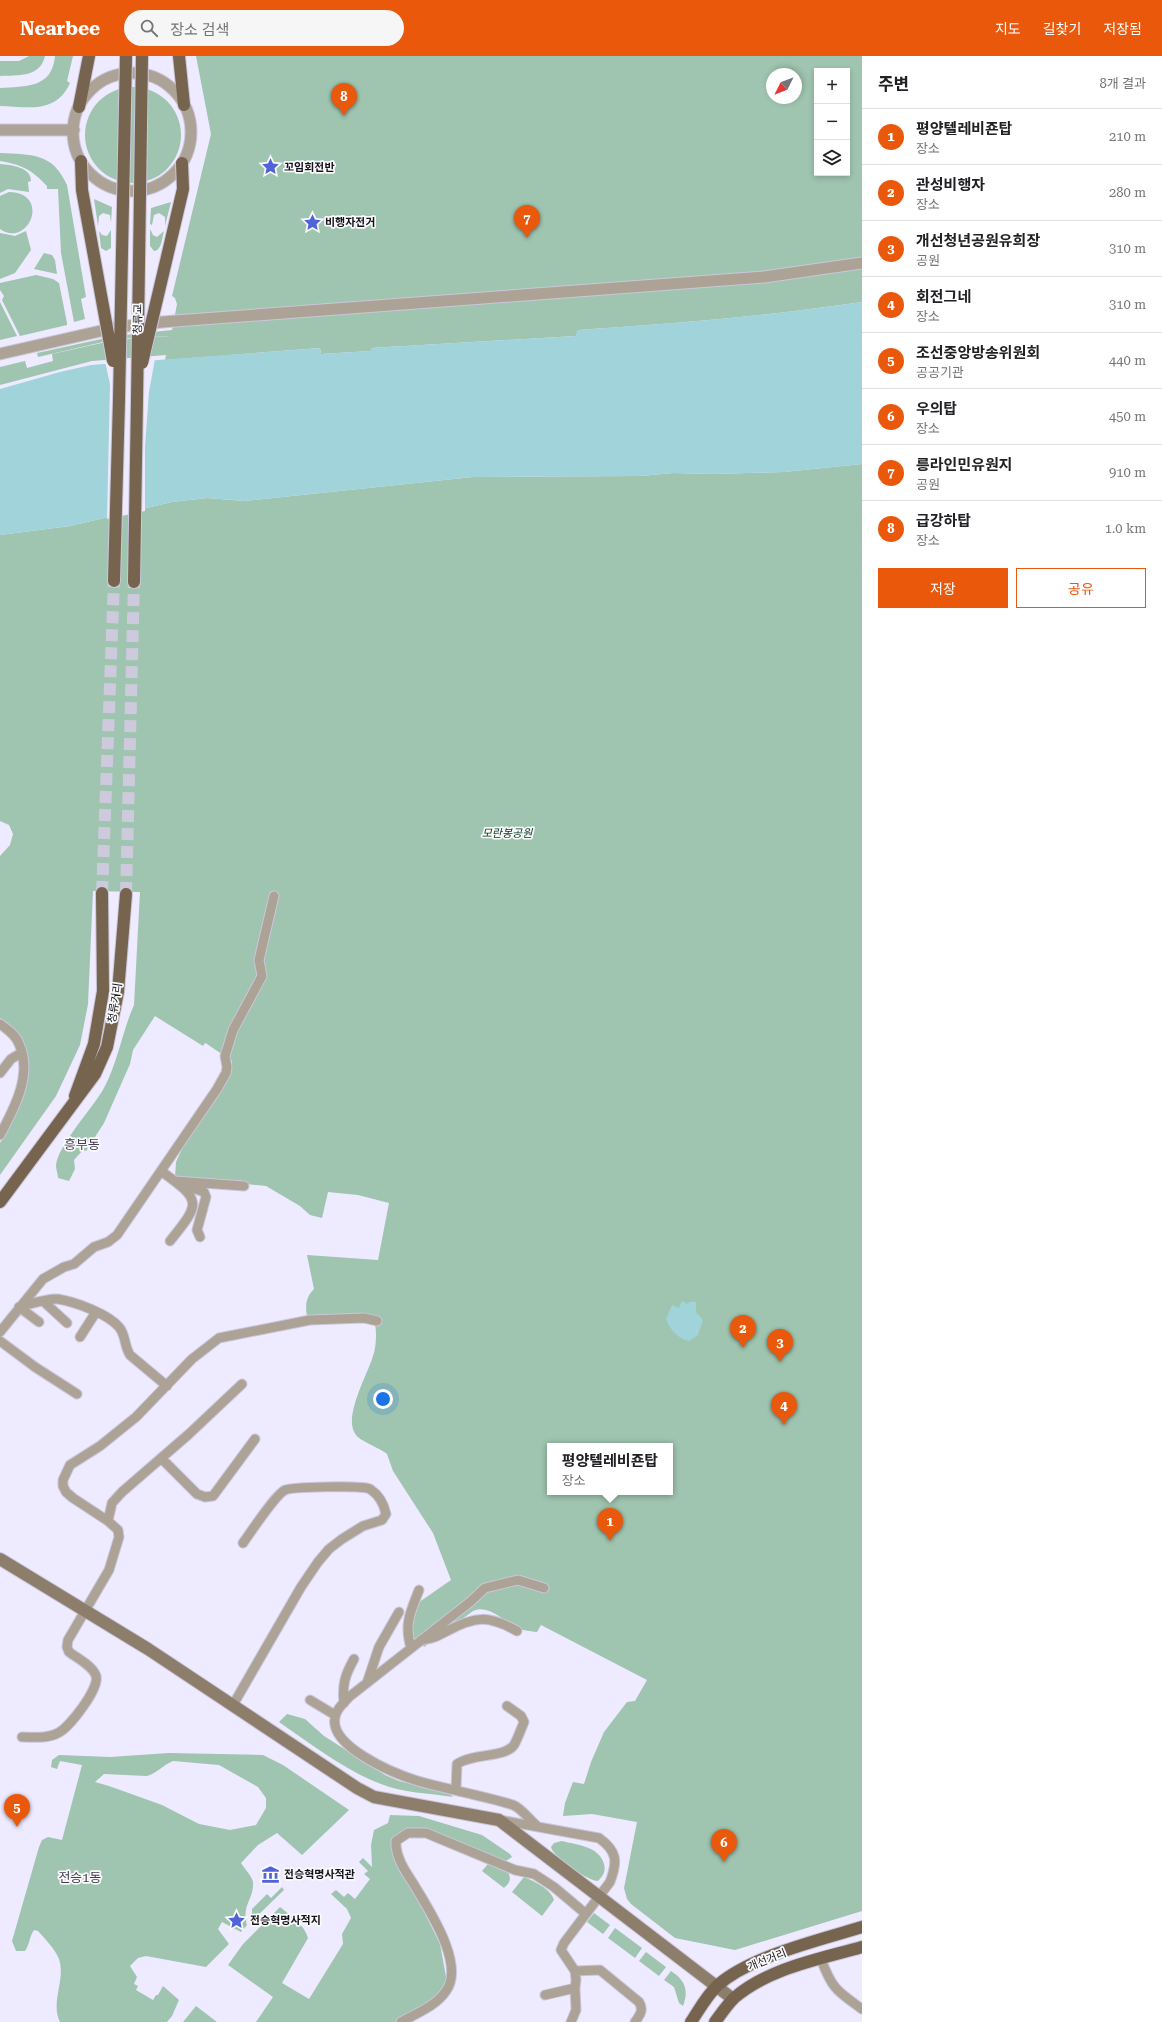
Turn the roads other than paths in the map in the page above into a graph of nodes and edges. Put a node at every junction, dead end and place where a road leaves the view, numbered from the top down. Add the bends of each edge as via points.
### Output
1 (89, 56) edge
2 (126, 56) edge
3 (142, 56) edge
4 (179, 56) edge
5 (184, 105) junction
6 (79, 107) junction
7 (0, 130) edge
8 (74, 130) junction
9 (81, 161) junction
10 (182, 163) junction
11 (862, 264) edge
12 (0, 354) edge
13 (119, 400) junction
14 (137, 400) junction
15 (114, 581) tunnel mouth
16 (134, 582) tunnel mouth
17 (102, 893) tunnel mouth
18 (126, 894) tunnel mouth
19 (274, 896) dead end
20 (0, 1024) edge
21 (22, 1052) junction
22 (0, 1073) edge
23 (73, 1102) junction
24 (0, 1135) edge
25 (161, 1171) junction
26 (175, 1181) junction
27 (244, 1186) dead end
28 (186, 1189) junction
29 (0, 1202) edge
30 (200, 1237) dead end
31 (170, 1241) dead end
32 (43, 1301) junction
33 (19, 1307) junction
34 (96, 1312) junction
35 (377, 1321) dead end
36 (39, 1322) dead end
37 (67, 1323) dead end
38 (0, 1332) edge
39 (80, 1337) dead end
40 (0, 1341) edge
41 (242, 1384) dead end
42 (167, 1386) junction
43 (77, 1394) dead end
44 (255, 1439) dead end
45 (161, 1458) junction
46 (108, 1521) junction
47 (243, 1543) dead end
48 (0, 1559) edge
49 (544, 1588) dead end
50 (419, 1590) dead end
51 (85, 1610) junction
52 (399, 1612) dead end
53 (517, 1631) dead end
54 (421, 1640) junction
55 (411, 1648) junction
56 (354, 1660) dead end
57 (367, 1683) junction
58 (310, 1700) dead end
59 (344, 1703) junction
60 (232, 1705) junction
61 (507, 1706) dead end
62 (335, 1715) junction
63 (22, 1737) dead end
64 (456, 1789) junction
65 (499, 1820) junction
66 (536, 1825) junction
67 (599, 1897) junction
68 (586, 1914) junction
69 (862, 1927) edge
70 (862, 1947) edge
71 (821, 1959) junction
72 (575, 1971) junction
73 (717, 1986) junction
74 (575, 1988) junction
75 (545, 1995) dead end
76 (733, 1998) junction
77 (862, 2009) edge
78 (402, 2022) edge
79 (571, 2022) edge
80 (635, 2022) edge
81 (691, 2022) edge
82 (715, 2022) edge

1 - 6 main road
2 - 13 main road, 청류교, bridge
3 - 14 main road, 청류교, bridge
4 - 5 main road
5 - 6 street, bridge via 165,83 149,76 131,73 114,76 98,84
5 - 10 street via 189,116 191,134
6 - 8 street
7 - 8 street
8 - 9 street via 75,144
9 - 10 street, bridge via 92,175 107,184 132,190 148,188 164,181
9 - 13 main road, bridge via 82,190 111,342
10 - 14 main road, bridge via 183,189 143,360
11 - 12 street via 764,277 162,322 118,327
13 - 15 main road, 청류교
14 - 16 main road, 청류교
17 - 23 main road, 청류거리 via 103,992 94,1044
18 - 23 main road, 청류거리 via 118,992 107,1048 95,1074
19 - 25 street via 258,960 262,976 233,1030 226,1050 226,1073 218,1089
20 - 21 street via 12,1033
21 - 22 street via 11,1059
21 - 24 street via 23,1077 11,1113
23 - 29 main road, 청류거리
25 - 26 street
25 - 33 street via 117,1235 108,1242 94,1247 74,1264 43,1279
26 - 27 street
26 - 28 street
28 - 30 street via 204,1192 206,1197 197,1230
28 - 31 street via 192,1197 192,1211
32 - 33 street
32 - 34 street via 58,1299
32 - 37 street
33 - 36 street
33 - 38 street
34 - 39 street
34 - 42 street via 111,1319 120,1328 125,1337 126,1350 130,1355
35 - 42 street via 364,1318 310,1320 219,1338 192,1359
40 - 43 street
41 - 45 street
42 - 46 street via 136,1417 100,1446 70,1465 65,1472 63,1486 66,1492
44 - 45 street via 212,1496 197,1494
45 - 46 street via 112,1503
46 - 51 street via 118,1530 120,1537 109,1570
47 - 60 street via 278,1495 292,1488 368,1488 378,1496 386,1514 382,1520 363,1526 342,1539 318,1562
48 - 51 main road
49 - 54 street via 518,1580 485,1588
50 - 55 street via 408,1619
51 - 60 main road
51 - 63 street via 68,1640 67,1647 69,1652 94,1672 97,1678 96,1685 74,1720 59,1733 47,1737
52 - 57 street via 379,1646
53 - 54 street via 486,1619 472,1619 432,1639
54 - 55 street
55 - 57 street
56 - 59 street via 344,1678
57 - 59 street
58 - 62 street
59 - 62 street
60 - 65 main road via 347,1782 374,1797
61 - 64 street via 521,1716 524,1722 514,1746 506,1752 485,1754 457,1764
62 - 64 street via 338,1735 365,1756 390,1771 418,1781
64 - 66 street via 515,1806
65 - 66 street
65 - 67 main road
66 - 67 street via 599,1838 611,1847 615,1860 614,1872
67 - 68 street
67 - 73 main road
68 - 72 street via 561,1950
68 - 78 street via 534,1874 515,1870 426,1834 408,1833 396,1841 396,1849 447,1947 451,1963 451,1980 448,1990 439,2000
69 - 73 main road, 개선거리 via 745,1968
70 - 71 main road, 개선거리
71 - 76 main road, 개선거리 via 778,1972
71 - 77 street via 828,1980 835,1989
72 - 74 street
72 - 80 street via 600,1970 610,1976 640,2002 642,2011
73 - 76 main road
73 - 81 main road, 개선거리
74 - 75 street
74 - 79 street via 576,2010
76 - 82 main road, 개선거리

